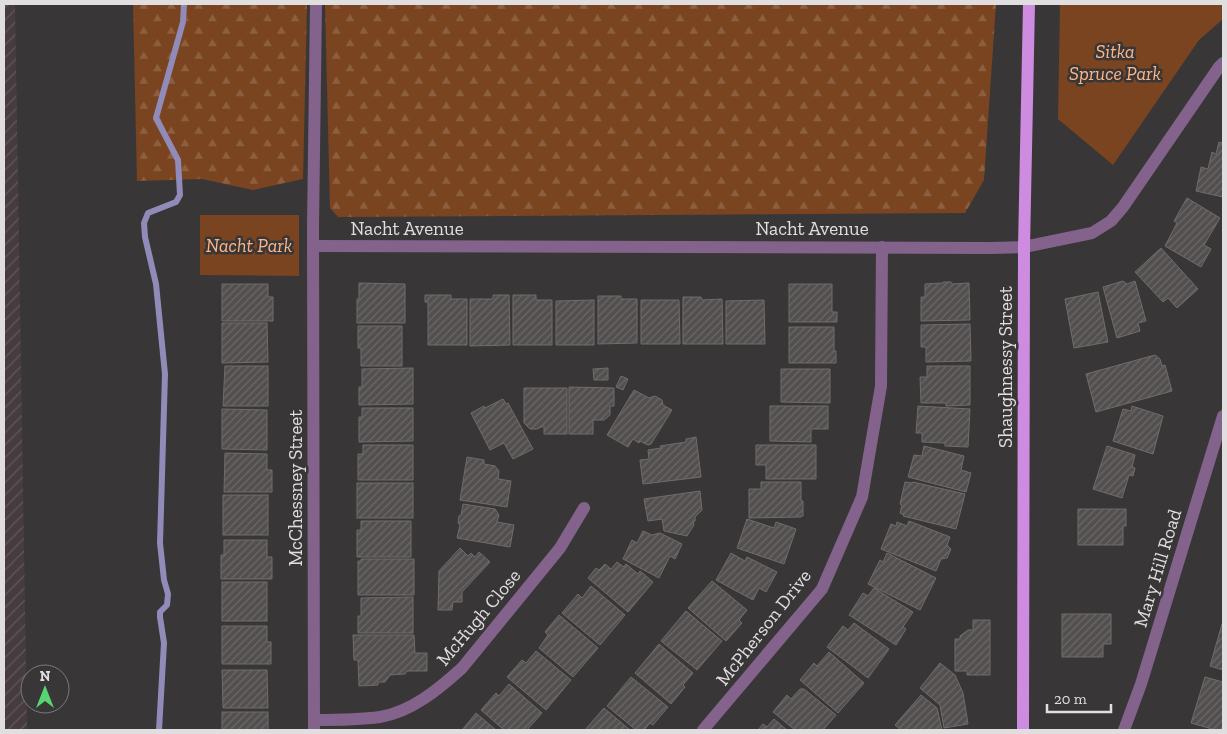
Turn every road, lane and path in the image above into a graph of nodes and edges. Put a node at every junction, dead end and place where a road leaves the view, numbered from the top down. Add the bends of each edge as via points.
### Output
1 (316, 4) edge
2 (1029, 4) edge
3 (1223, 63) edge
4 (314, 246) junction
5 (882, 247) junction
6 (1024, 247) junction
7 (1223, 416) edge
8 (584, 508) dead end
9 (314, 725) edge
10 (704, 730) edge
11 (1022, 730) edge
12 (1124, 730) edge

1 - 4 street, McChessney Street
2 - 6 main road, Shaughnessy Street
3 - 6 street, Nacht Avenue via 1111,221 1092,233
4 - 5 street, Nacht Avenue
4 - 9 street, McChessney Street
5 - 6 street, Nacht Avenue
5 - 10 street, McPherson Drive via 881,386 862,497 822,589
6 - 11 main road, Shaughnessy Street
7 - 12 street, Mary Hill Road
8 - 9 street, McHugh Close via 560,548 462,668 445,684 404,709 381,716

